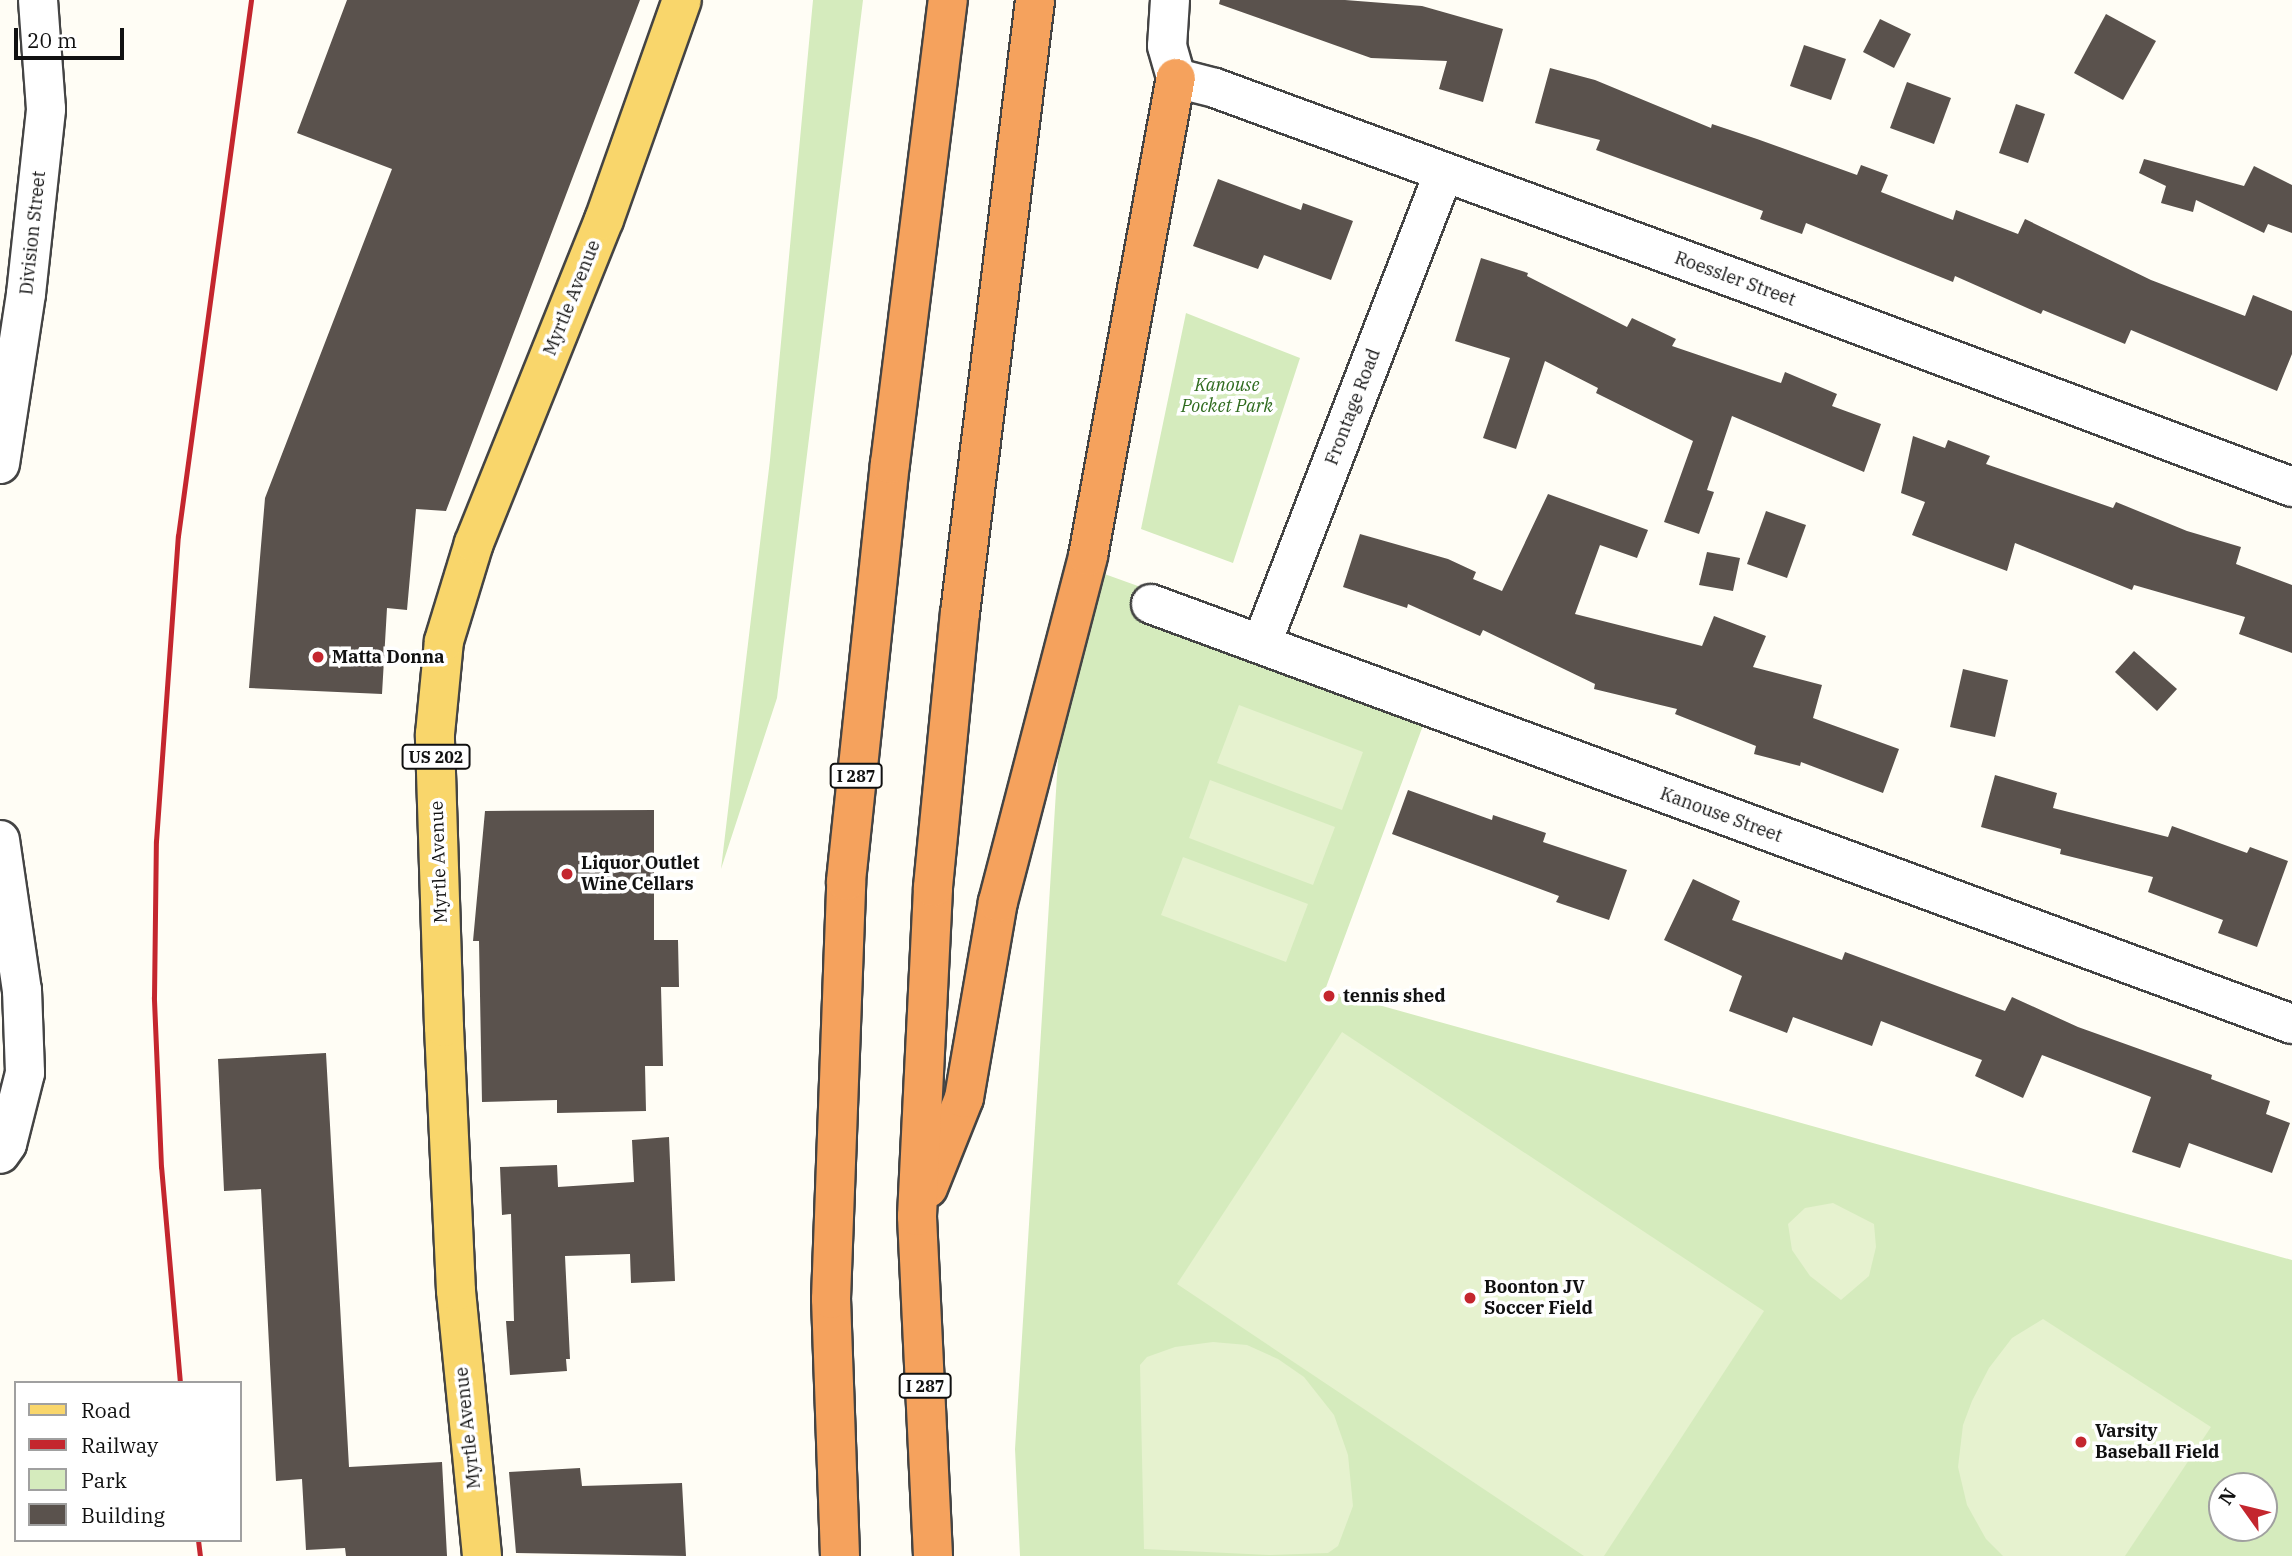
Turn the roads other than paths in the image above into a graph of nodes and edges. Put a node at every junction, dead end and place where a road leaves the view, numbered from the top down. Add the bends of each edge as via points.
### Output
1 (38, 0) edge
2 (682, 0) edge
3 (948, 0) edge
4 (1035, 0) edge
5 (1170, 0) edge
6 (1176, 78) junction
7 (1444, 172) junction
8 (0, 464) edge
9 (2292, 487) edge
10 (1151, 604) dead end
11 (1262, 643) junction
12 (0, 840) edge
13 (2292, 1024) edge
14 (0, 1154) edge
15 (917, 1216) junction
16 (482, 1556) edge
17 (840, 1556) edge
18 (933, 1556) edge

1 - 8 street, Division Street via 46,108 26,294
2 - 16 main road, Myrtle Avenue / US 202 via 604,220 474,543 444,641 435,734 444,1027 456,1291
3 - 17 highway, I 287 via 890,464 846,881 832,1272
4 - 15 highway, I 287 via 944,762 924,1028
5 - 6 street via 1167,46
6 - 7 street, Roessler Street
6 - 15 highway via 1088,556 998,902 964,1098
7 - 9 street, Roessler Street
7 - 11 street, Frontage Road
10 - 11 street, Kanouse Street
11 - 13 street, Kanouse Street
12 - 14 street via 22,990 24,1073 7,1144
15 - 18 highway, I 287

